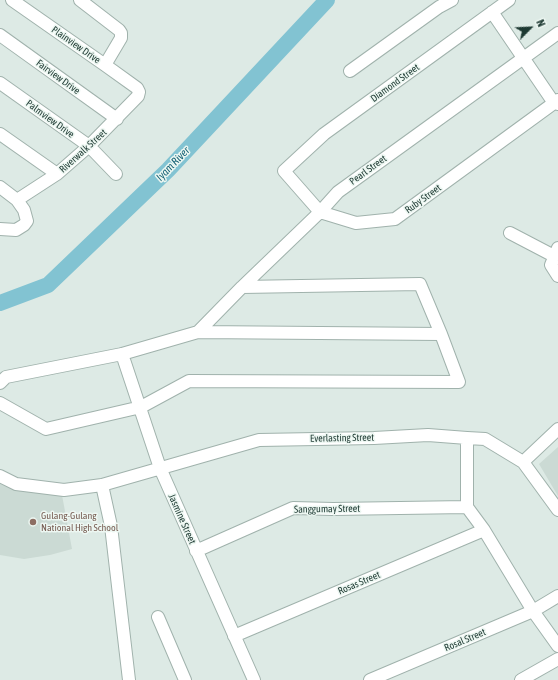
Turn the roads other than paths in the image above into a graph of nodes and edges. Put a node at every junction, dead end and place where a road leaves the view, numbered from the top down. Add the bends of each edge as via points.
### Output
1 (12, 0) edge
2 (80, 0) edge
3 (452, 0) edge
4 (509, 0) edge
5 (492, 12) junction
6 (558, 33) edge
7 (0, 36) edge
8 (523, 58) junction
9 (105, 65) junction
10 (350, 71) dead end
11 (0, 83) edge
12 (139, 92) joint
13 (557, 103) edge
14 (117, 119) junction
15 (0, 134) edge
16 (89, 146) junction
17 (57, 174) junction
18 (116, 174) dead end
19 (0, 186) edge
20 (17, 200) junction
21 (320, 212) junction
22 (0, 229) edge
23 (510, 233) dead end
24 (556, 252) edge
25 (558, 276) edge
26 (242, 287) junction
27 (198, 332) junction
28 (441, 334) junction
29 (122, 354) junction
30 (0, 384) edge
31 (0, 403) edge
32 (141, 408) junction
33 (558, 429) edge
34 (468, 438) junction
35 (523, 462) junction
36 (160, 468) junction
37 (0, 476) edge
38 (102, 485) junction
39 (467, 507) junction
40 (558, 510) edge
41 (484, 530) junction
42 (196, 551) junction
43 (558, 596) edge
44 (533, 610) junction
45 (158, 617) dead end
46 (234, 636) junction
47 (558, 646) edge
48 (558, 659) edge
49 (129, 680) edge
50 (185, 680) edge
51 (254, 680) edge
52 (370, 680) edge
53 (521, 680) edge

1 - 9 street, Plainview Drive
2 - 9 street via 121,33 121,38
3 - 10 street
4 - 5 street, Diamond Street
5 - 8 street
5 - 21 street, Diamond Street via 324,134 284,170
6 - 8 street, Pearl Street
7 - 14 street, Fairview Drive
8 - 13 street
8 - 21 street, Pearl Street via 338,192
9 - 12 street, Plainview Drive
11 - 16 street, Palmview Drive
12 - 14 street, Riverwalk Street
13 - 21 street, Ruby Street via 395,220 356,223
14 - 16 street, Riverwalk Street
15 - 17 street
16 - 17 street, Riverwalk Street
16 - 18 street, Palmview Drive
17 - 20 street, Riverwalk Street
19 - 20 street
20 - 22 street via 26,215 26,223 16,230
21 - 26 street, Pearl Street
23 - 24 street
24 - 25 street via 551,264
26 - 27 street, Pearl Street
26 - 28 street via 420,284
27 - 28 street
27 - 29 street
28 - 32 street via 459,382 189,381
29 - 30 street via 6,377
29 - 32 street, Jasmine Street
31 - 32 street via 46,429
32 - 36 street, Jasmine Street
33 - 35 street
34 - 35 street, Everlasting Street via 485,439
34 - 36 street, Everlasting Street via 428,435 259,440
34 - 39 street
35 - 40 street, Everlasting Street
36 - 38 street, Everlasting Street
36 - 42 street, Jasmine Street
37 - 38 street, Everlasting Street via 16,484 64,490
38 - 49 street via 111,526
39 - 41 street
39 - 42 street, Sanggumay Street via 293,508
41 - 44 street
41 - 46 street, Rosas Street
42 - 46 street, Jasmine Street
43 - 44 street, Rosal Street
44 - 47 street
44 - 52 street, Rosal Street
45 - 50 street
46 - 51 street, Jasmine Street
48 - 53 street

